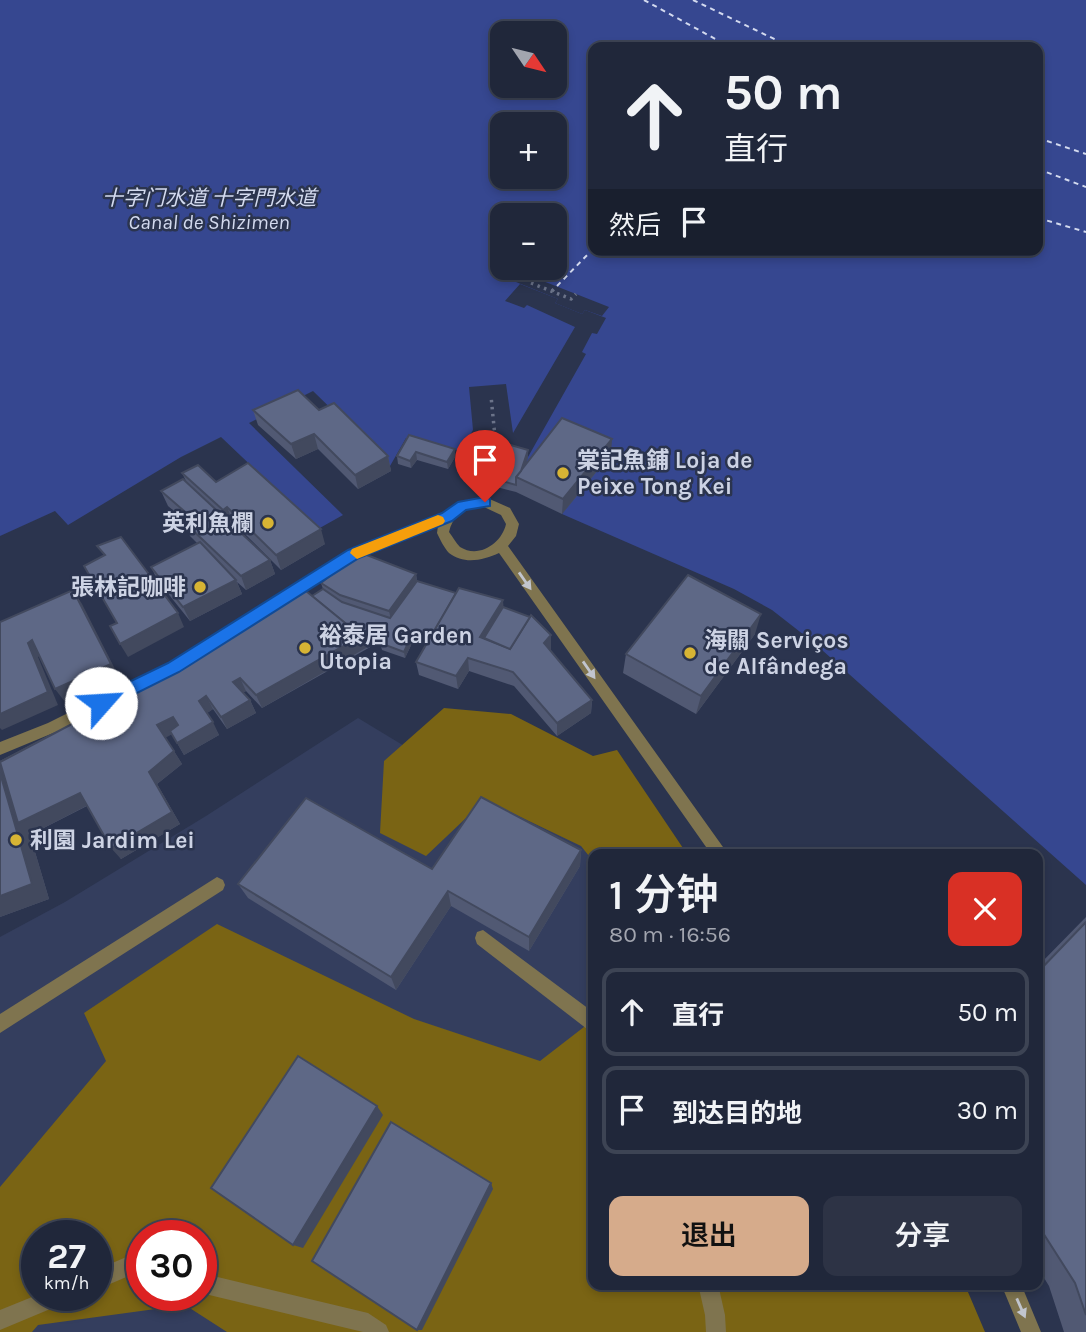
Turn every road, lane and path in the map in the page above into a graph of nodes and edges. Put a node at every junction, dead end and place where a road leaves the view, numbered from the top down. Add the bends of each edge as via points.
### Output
1 (531, 283) dead end
2 (557, 286) dead end
3 (552, 291) junction
4 (576, 293) dead end
5 (491, 396) dead end
6 (451, 514) junction
7 (502, 547) junction
8 (0, 749) edge
9 (716, 849) edge
10 (217, 885) dead end
11 (483, 938) edge
12 (588, 1019) edge
13 (0, 1024) edge
14 (217, 1287) edge
15 (709, 1290) edge
16 (1014, 1290) edge
17 (22, 1311) edge
18 (0, 1320) edge
19 (379, 1332) edge
20 (716, 1332) edge
21 (1031, 1332) edge

1 - 3 path
2 - 3 path
3 - 4 path via 571,299
5 - 6 path via 495,437
6 - 7 street via 443,533 452,548 481,555
6 - 7 street via 463,505 485,502 503,510 513,525
6 - 8 street via 354,554 173,667
7 -> 9 street
10 - 13 street
11 - 12 street
14 - 19 street via 368,1323
15 - 20 street
16 -> 21 street
17 - 18 street

